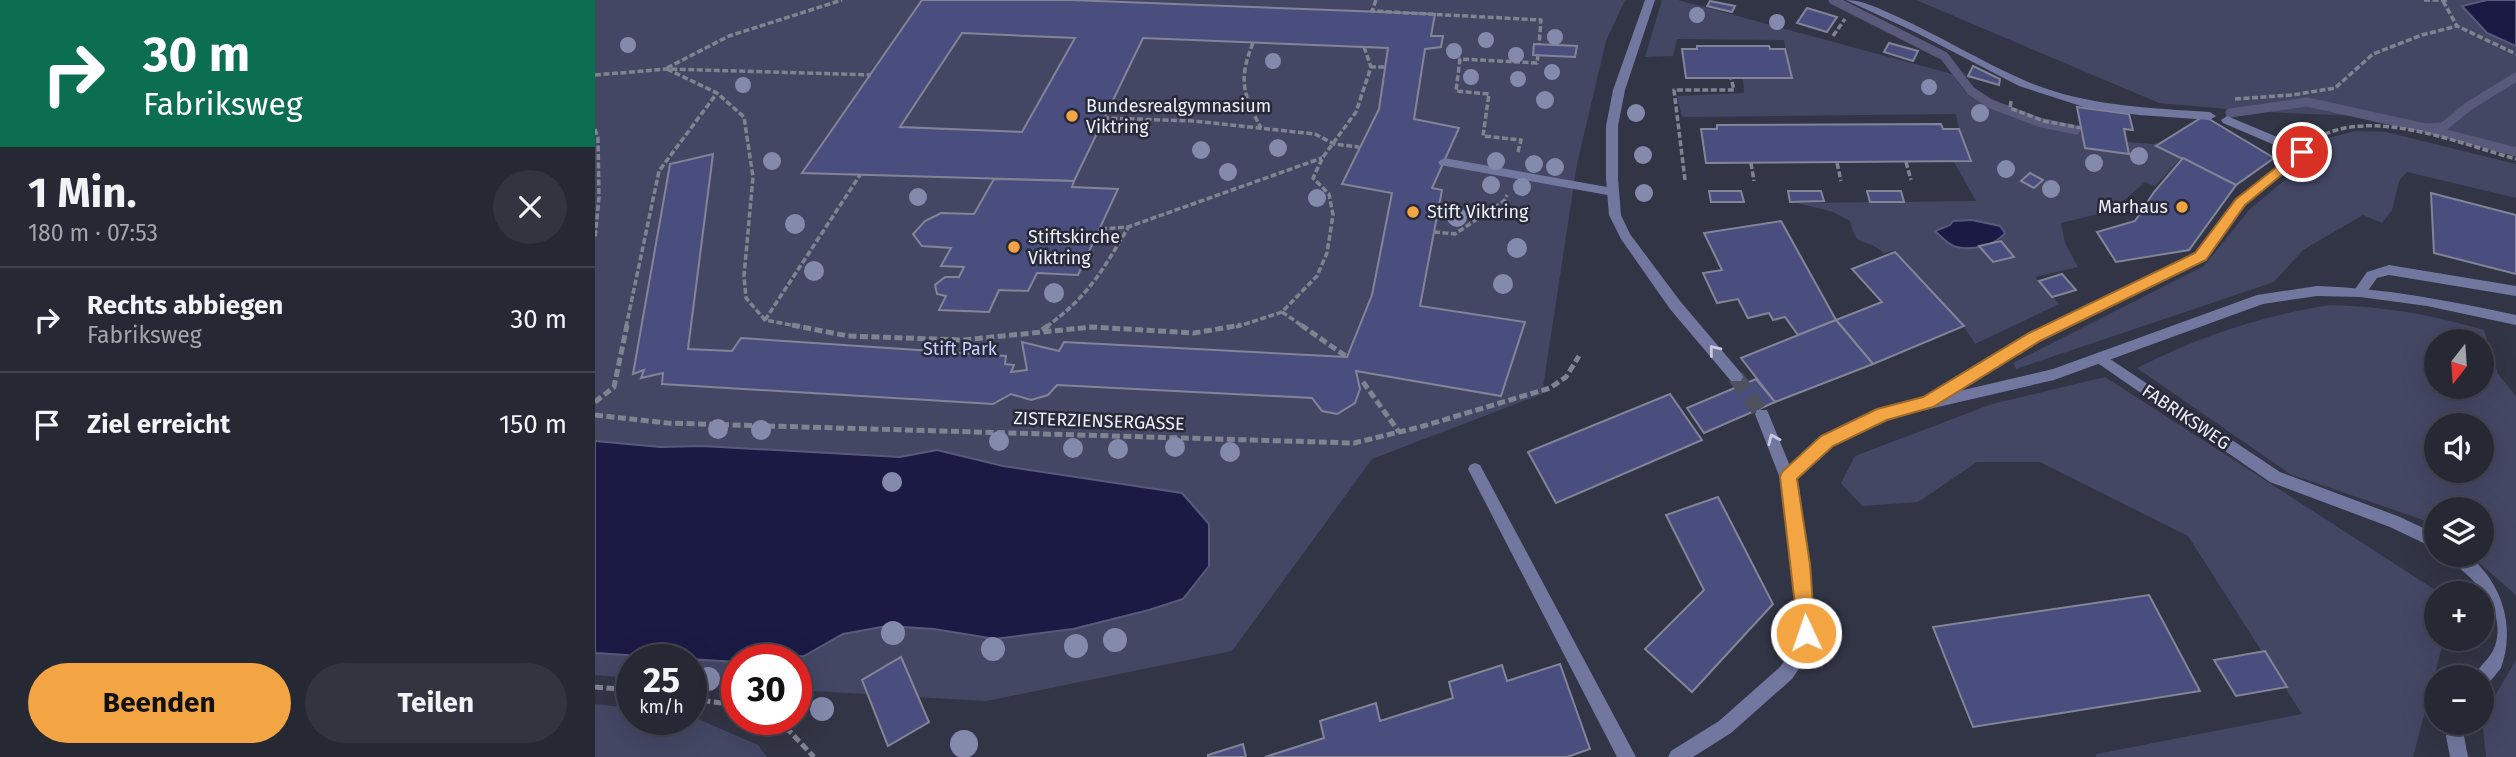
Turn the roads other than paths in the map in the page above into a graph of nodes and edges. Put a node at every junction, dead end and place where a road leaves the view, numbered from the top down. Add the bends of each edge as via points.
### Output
1 (1650, 0) edge
2 (1851, 0) edge
3 (2210, 116) road end
4 (2227, 120) dead end
5 (1444, 162) dead end
6 (1613, 192) junction
7 (2516, 291) edge
8 (2360, 292) junction
9 (2516, 320) edge
10 (2101, 358) junction
11 (1736, 377) tunnel mouth
12 (1928, 403) junction
13 (1762, 414) tunnel mouth
14 (1475, 469) dead end
15 (1786, 470) junction
16 (2424, 536) edge
17 (2472, 567) edge
18 (2491, 665) edge
19 (2455, 735) edge
20 (1627, 757) edge
21 (1677, 757) edge
22 (2459, 757) edge

1 - 6 street via 1619,90 1612,126
2 - 3 street via 2022,84 2087,104
4 - 12 street via 2302,152 2241,202 2200,257 2035,337
5 - 6 street
11 -> 6 street via 1625,236 1615,215
7 - 8 street via 2389,270 2372,275
8 - 9 street
8 - 10 street via 2317,291 2262,299
10 - 12 street via 2054,374
10 - 16 street, FABRIKSWEG via 2275,477
12 - 15 street via 1883,414 1827,441
15 -> 13 street
14 - 20 street
15 - 21 street via 1804,592 1806,633 1799,654 1786,674 1725,727
17 - 18 street via 2494,594 2506,619 2503,649
19 - 22 street

